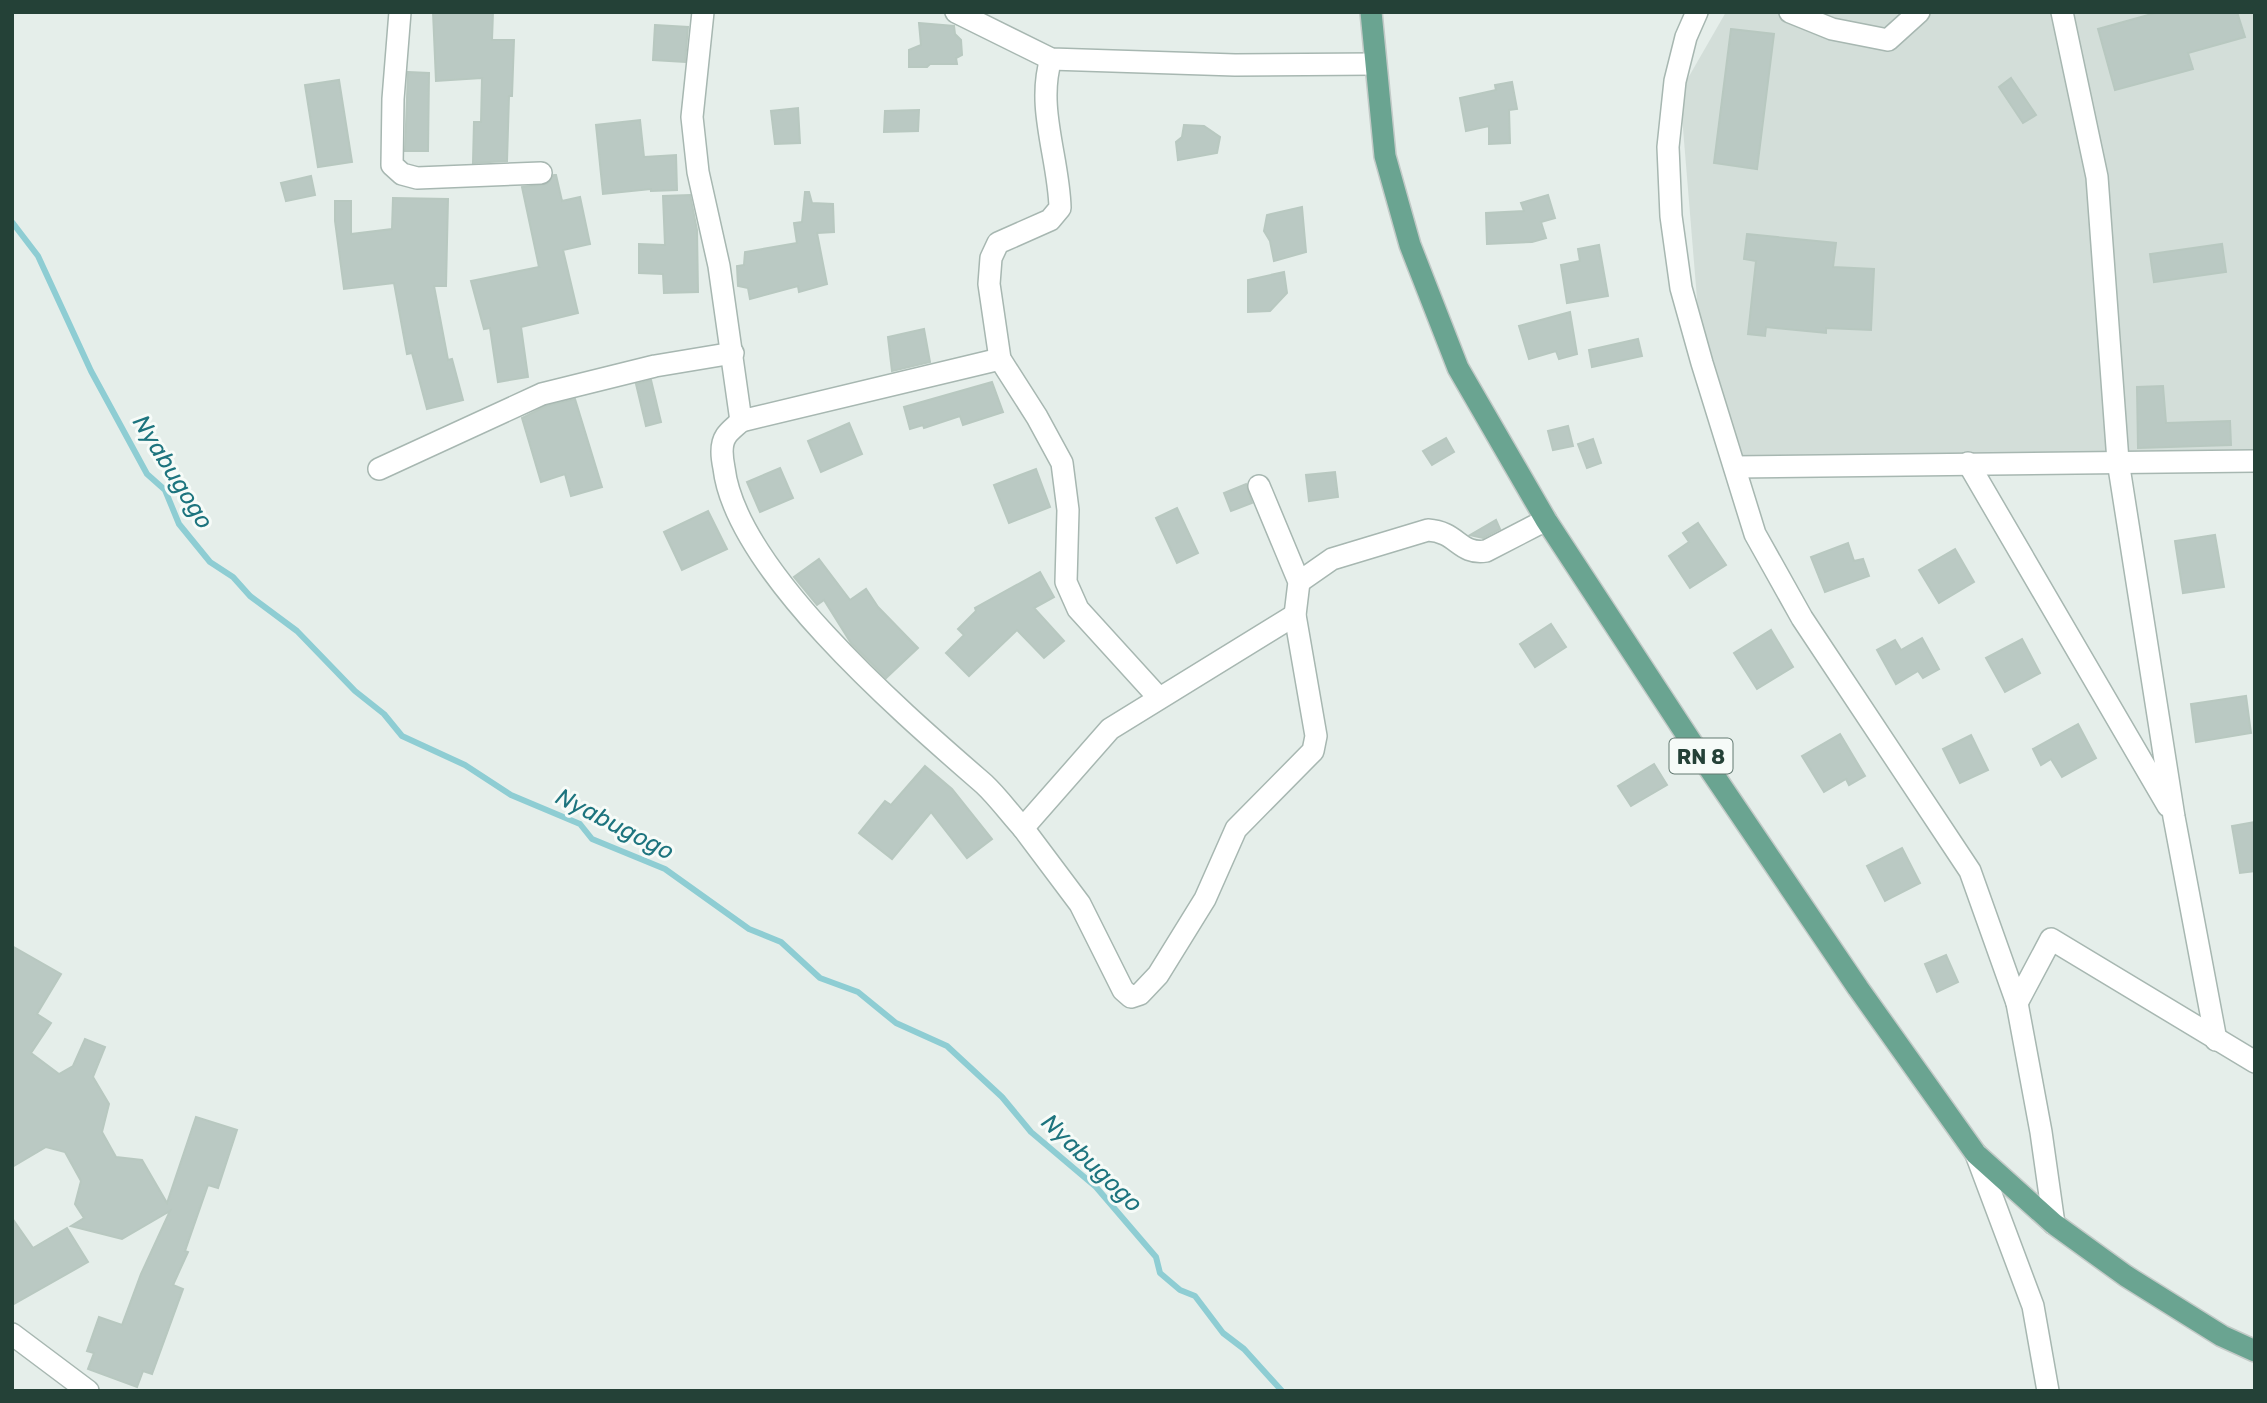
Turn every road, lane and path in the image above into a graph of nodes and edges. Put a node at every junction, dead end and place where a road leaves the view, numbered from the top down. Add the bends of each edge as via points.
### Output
1 (400, 12) edge
2 (704, 12) edge
3 (956, 12) edge
4 (1371, 12) edge
5 (1697, 12) edge
6 (1790, 12) edge
7 (1919, 12) edge
8 (2062, 12) edge
9 (1051, 59) junction
10 (1375, 64) junction
11 (541, 173) dead end
12 (733, 353) junction
13 (1000, 359) junction
14 (741, 421) junction
15 (2119, 461) junction
16 (2255, 461) edge
17 (1968, 463) junction
18 (1735, 467) junction
19 (379, 469) dead end
20 (1259, 486) dead end
21 (1546, 520) junction
22 (1299, 582) junction
23 (1295, 615) junction
24 (1159, 698) junction
25 (2174, 817) junction
26 (1023, 828) junction
27 (2017, 1003) junction
28 (2216, 1040) junction
29 (2255, 1062) edge
30 (1976, 1154) junction
31 (2054, 1224) junction
32 (12, 1334) edge
33 (2255, 1351) edge
34 (88, 1391) edge
35 (2048, 1391) edge

1 - 11 street via 392,165 417,178
2 - 12 street via 692,117 698,172
3 - 9 street
4 - 10 main road, RN 8
5 - 18 street via 1675,81 1668,147 1671,216 1681,288
6 - 7 street via 1832,29 1888,40
8 - 15 street via 2097,177
9 - 10 street
9 - 13 street via 1045,78 1060,208 1050,220 998,243 991,258 989,284
10 - 21 main road, RN 8 via 1385,156 1410,245 1458,368
12 - 14 street
12 - 19 street via 655,366 542,394
13 - 14 street
13 - 24 street via 1062,463 1069,510 1066,582 1078,609
14 - 26 street via 725,437 725,481 745,527 776,578 832,643 939,748 985,786
15 - 16 street
15 - 17 street
15 - 25 street
17 - 18 street
17 - 25 street
18 - 27 street via 1755,534 1802,618 1970,871
20 - 22 street
21 - 22 street via 1476,552 1442,531 1428,530 1332,559
21 - 30 main road, RN 8 via 1850,977
22 - 23 street
23 - 24 street
23 - 26 street via 1316,736 1313,751 1236,829 1205,900 1158,975 1140,995 1131,997 1124,990 1080,904
24 - 26 street via 1110,729
25 - 28 street
27 - 28 street via 2051,939
27 - 31 street
28 - 29 street
30 - 31 main road, RN 8
30 - 35 street via 2033,1306
31 - 33 main road, RN 8 via 2126,1276 2222,1336
32 - 34 street

